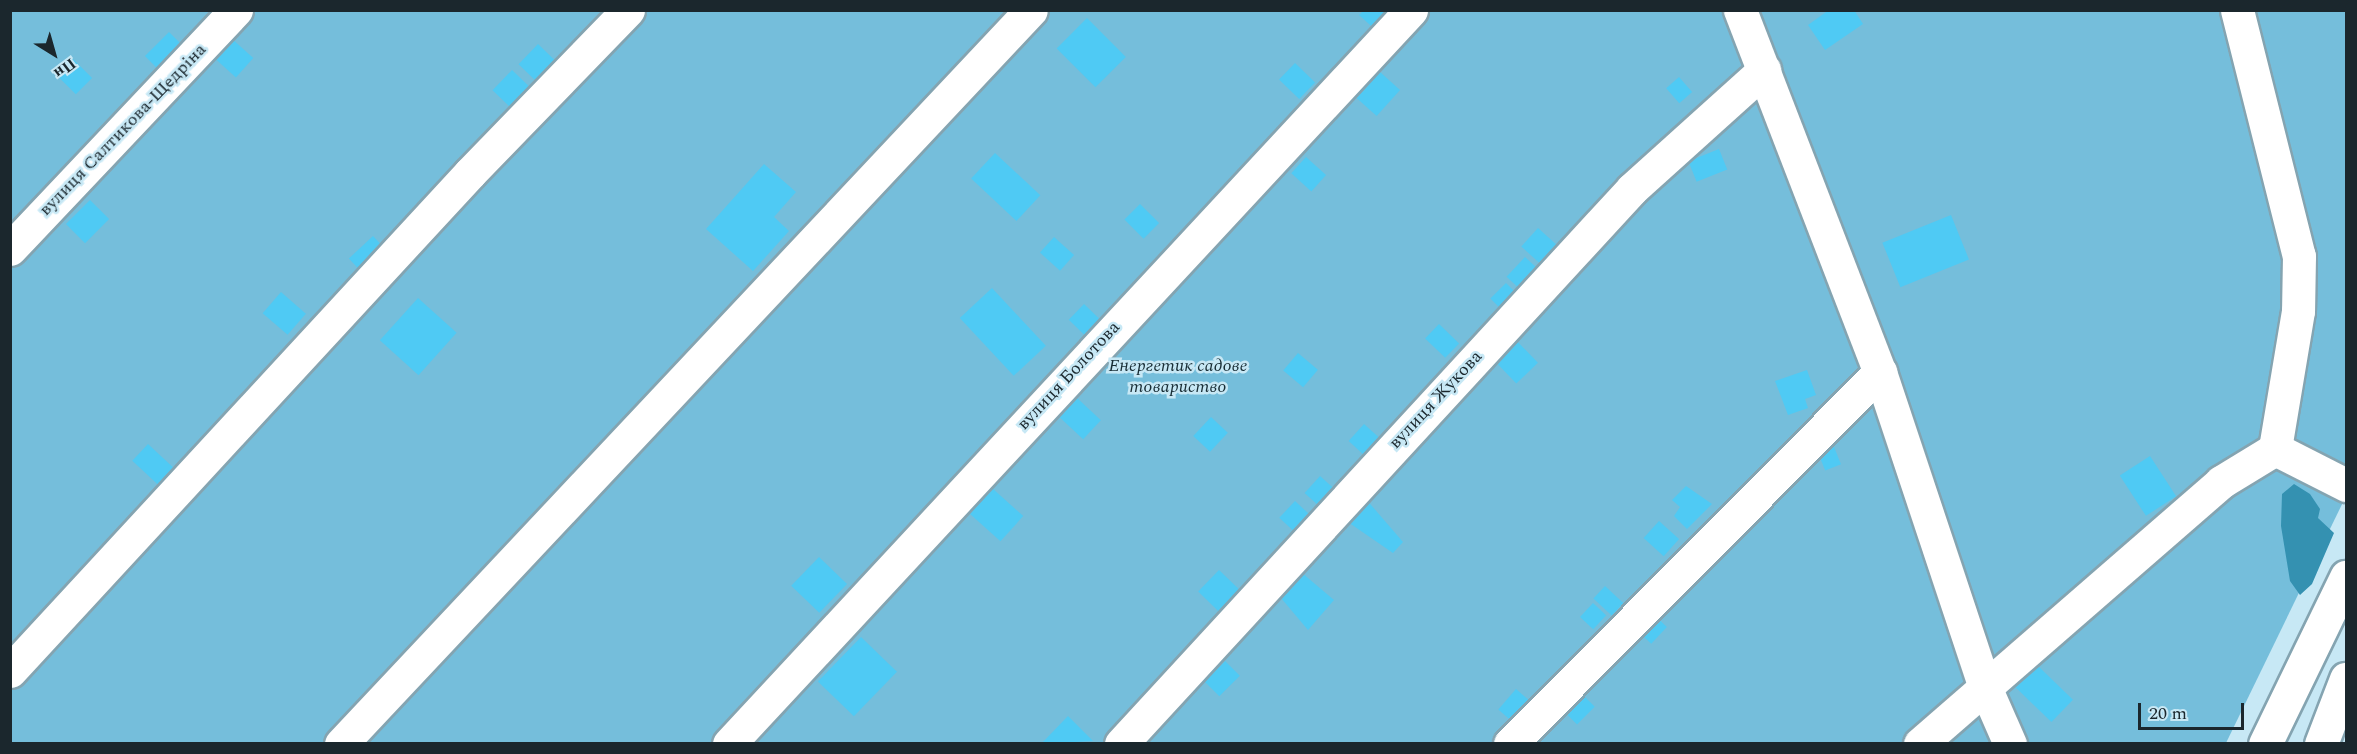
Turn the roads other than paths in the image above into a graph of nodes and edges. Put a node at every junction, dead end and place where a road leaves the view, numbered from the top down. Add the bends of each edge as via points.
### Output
1 (236, 10) edge
2 (628, 10) edge
3 (1031, 10) edge
4 (1411, 10) edge
5 (1740, 10) edge
6 (2237, 10) edge
7 (1764, 70) junction
8 (10, 249) edge
9 (1880, 372) junction
10 (2275, 449) junction
11 (2346, 485) edge
12 (2346, 577) edge
13 (10, 671) edge
14 (2346, 679) edge
15 (1985, 687) junction
16 (2341, 712) edge
17 (341, 744) edge
18 (729, 744) edge
19 (1121, 744) edge
20 (1510, 744) edge
21 (1920, 744) edge
22 (2010, 744) edge
23 (2265, 744) edge
24 (2321, 744) edge

1 - 8 lane, вулиця Салтикова-Щедріна
2 - 13 lane via 470,173
3 - 17 lane
4 - 18 lane, вулиця Болотова
5 - 7 lane
6 - 10 lane via 2299,256 2298,311
7 - 9 lane
7 - 19 lane, вулиця Жукова via 1632,189
9 - 15 lane
9 - 20 lane
10 - 11 lane
10 - 15 lane via 2212,490
12 - 23 lane
14 - 16 lane
15 - 21 lane
15 - 22 lane
16 - 24 lane

